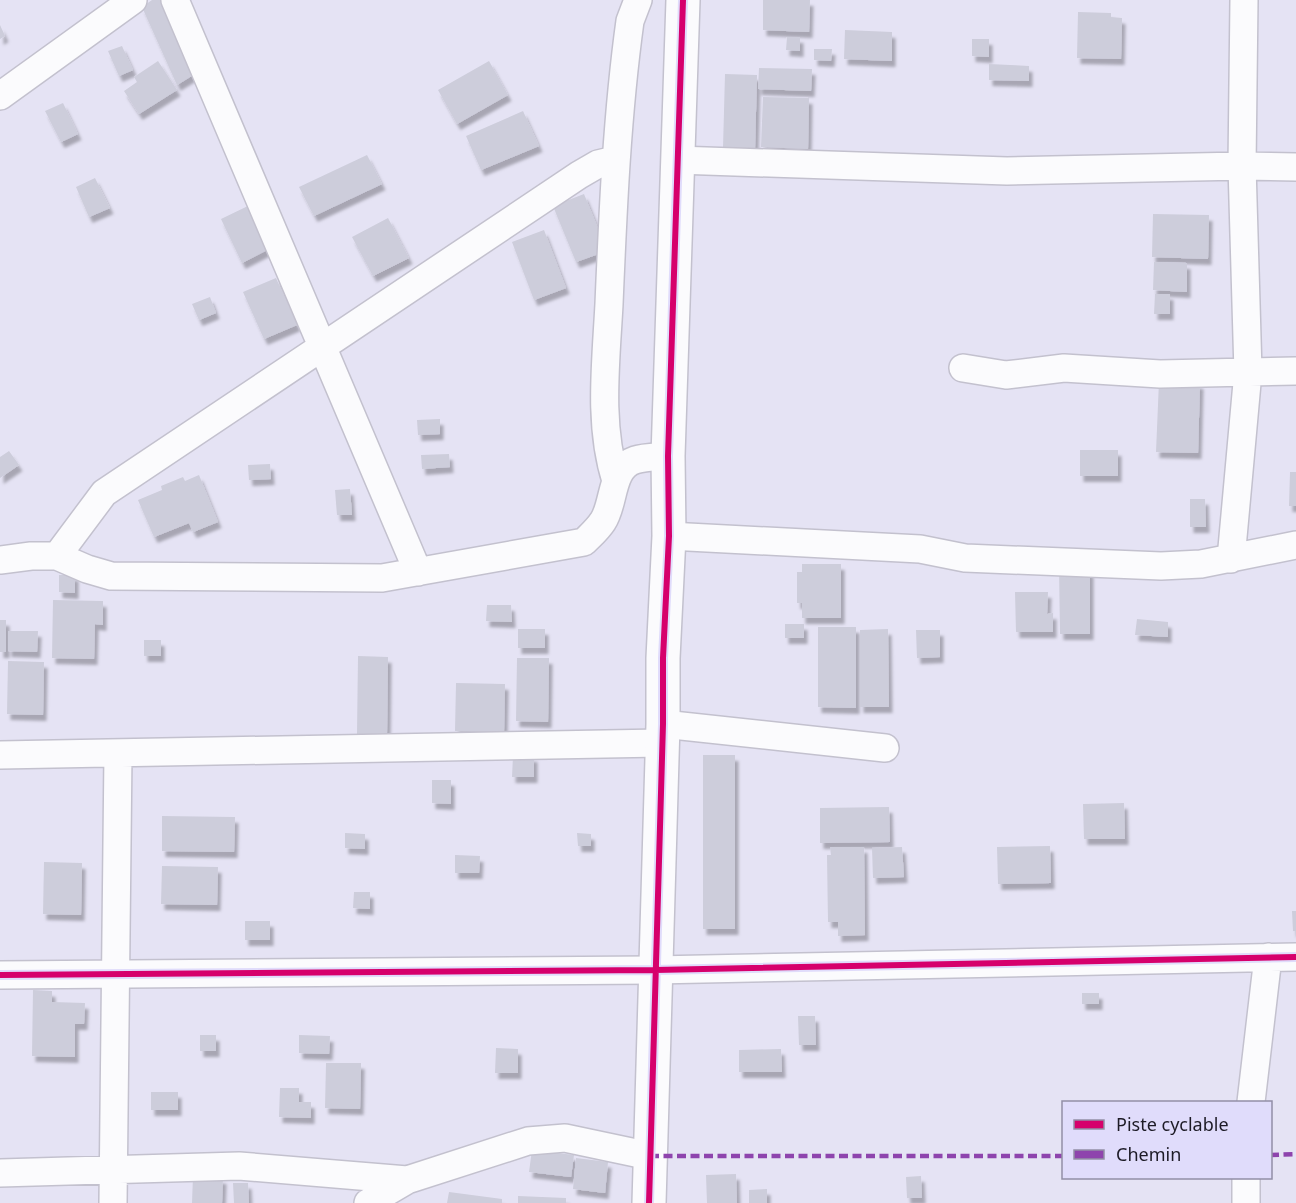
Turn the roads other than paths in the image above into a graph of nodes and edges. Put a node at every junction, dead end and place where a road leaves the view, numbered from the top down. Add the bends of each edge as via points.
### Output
1 (133, 0) edge
2 (175, 0) edge
3 (638, 0) edge
4 (682, 0) edge
5 (1244, 0) edge
6 (0, 96) edge
7 (615, 160) junction
8 (677, 160) junction
9 (1242, 166) junction
10 (1296, 167) edge
11 (322, 347) junction
12 (963, 368) dead end
13 (1296, 371) edge
14 (1248, 372) junction
15 (668, 456) junction
16 (616, 481) junction
17 (669, 536) junction
18 (1296, 545) edge
19 (57, 556) junction
20 (1231, 559) junction
21 (0, 560) edge
22 (418, 572) junction
23 (662, 733) junction
24 (885, 748) dead end
25 (118, 753) junction
26 (0, 755) edge
27 (1268, 957) junction
28 (1296, 957) edge
29 (655, 970) junction
30 (116, 974) junction
31 (0, 975) edge
32 (1251, 1101) edge
33 (650, 1156) junction
34 (114, 1169) junction
35 (0, 1173) edge
36 (1246, 1179) edge
37 (407, 1180) junction
38 (113, 1203) edge
39 (368, 1203) edge
40 (649, 1203) edge
41 (1246, 1203) edge

1 - 6 street
2 - 11 street
3 - 7 street via 629,31
4 - 8 street
5 - 9 street
7 - 11 street via 579,175
7 - 16 street via 605,391 608,457
8 - 9 street via 1007,171
8 - 15 street
9 - 10 street
9 - 14 street
11 - 19 street via 104,493
11 - 22 street
12 - 14 street via 1006,375 1064,369 1160,374
13 - 14 street
14 - 20 street
15 - 16 street via 633,460
15 - 17 street
16 - 22 street via 605,520 584,542
17 - 20 street via 920,549 965,558 1161,566
17 - 23 street
18 - 20 street
19 - 21 street
19 - 22 street via 111,576 382,578
23 - 24 street
23 - 25 street
23 - 29 street
25 - 26 street
25 - 30 street
27 - 28 street
27 - 29 street
27 - 32 street
29 - 30 street
29 - 33 street
30 - 31 street
30 - 34 street
33 - 37 street via 565,1138 528,1141
33 - 40 street
34 - 35 street
34 - 37 street via 239,1166
34 - 38 street
36 - 41 street
37 - 39 street

